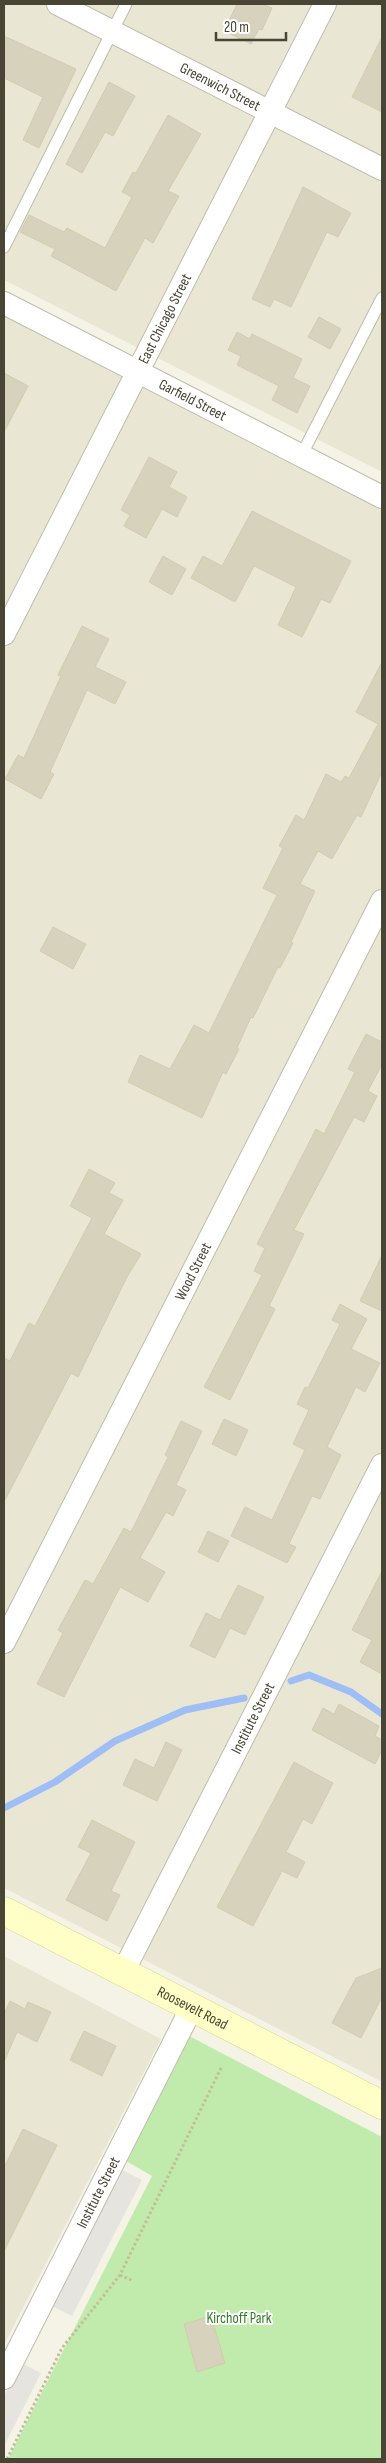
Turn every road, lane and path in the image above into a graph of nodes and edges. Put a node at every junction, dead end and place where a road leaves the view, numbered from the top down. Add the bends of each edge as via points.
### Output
1 (58, 4) edge
2 (126, 4) edge
3 (325, 4) edge
4 (112, 31) junction
5 (270, 112) junction
6 (382, 170) edge
7 (4, 247) edge
8 (382, 298) edge
9 (4, 303) edge
10 (138, 372) junction
11 (301, 456) junction
12 (382, 497) edge
13 (4, 634) edge
14 (382, 901) edge
15 (382, 1465) edge
16 (4, 1642) edge
17 (4, 1911) edge
18 (123, 1972) junction
19 (192, 2007) junction
20 (222, 2066) dead end
21 (382, 2105) edge
22 (120, 2275) junction
23 (133, 2281) dead end
24 (4, 2378) edge
25 (6, 2459) edge

1 - 4 street, Greenwich Street
2 - 4 lane
3 - 5 street, East Chicago Street
4 - 5 street, Greenwich Street
4 - 7 lane
5 - 6 street, Greenwich Street
5 - 10 street, East Chicago Street
8 - 11 lane
9 - 10 street, Garfield Street
10 - 11 street, Garfield Street
10 - 13 street, East Chicago Street
11 - 12 street, Garfield Street
14 - 16 street, Wood Street
15 - 18 street, Institute Street
17 - 18 street, Roosevelt Road
18 - 19 street, Roosevelt Road
19 - 21 street, Roosevelt Road
19 - 24 street, Institute Street
20 - 22 path
22 - 23 path
22 - 25 path via 62,2348

